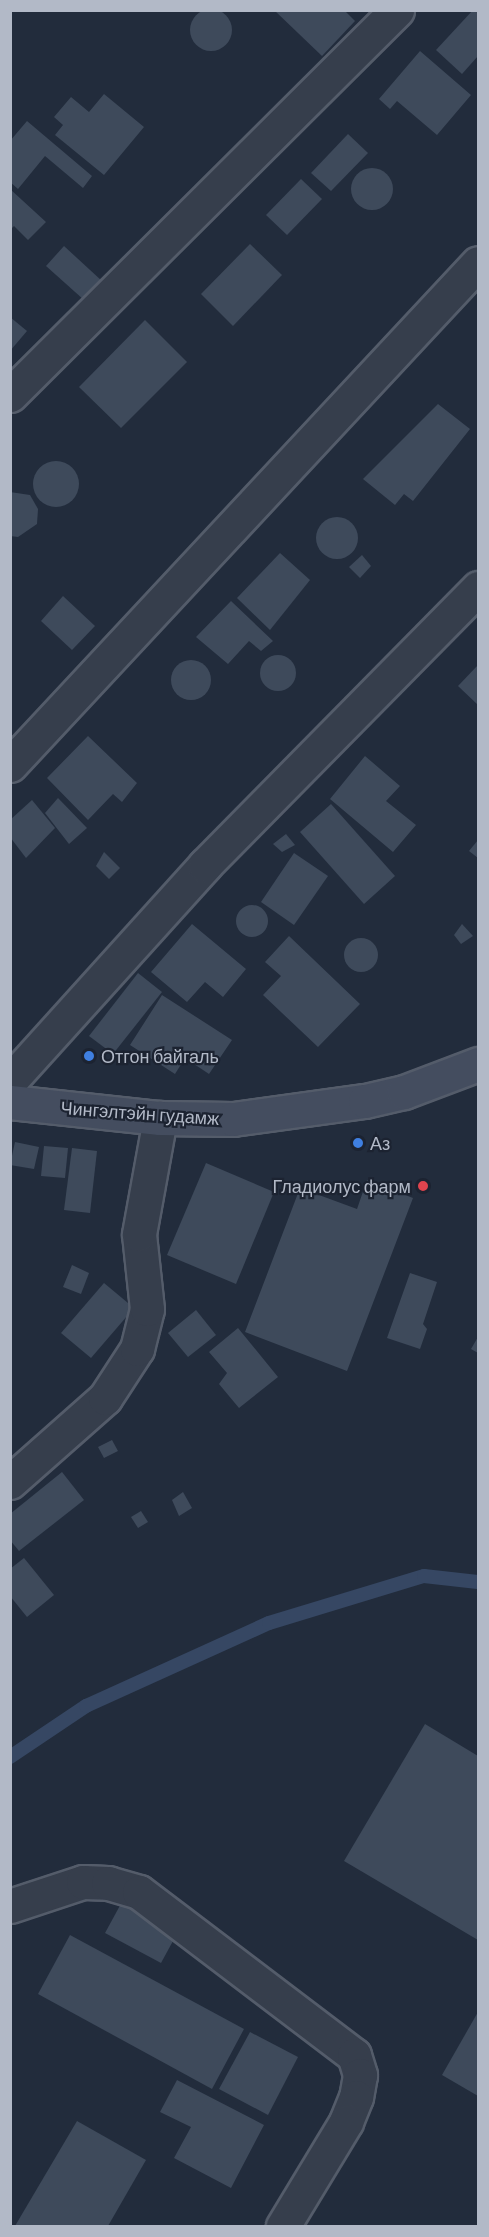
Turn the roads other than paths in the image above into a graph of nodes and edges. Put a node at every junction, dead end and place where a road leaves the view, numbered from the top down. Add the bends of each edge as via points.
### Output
1 (397, 10) edge
2 (478, 263) edge
3 (10, 395) edge
4 (478, 588) edge
5 (10, 765) edge
6 (478, 1064) edge
7 (10, 1081) edge
8 (10, 1102) edge
9 (160, 1118) junction
10 (10, 1482) edge
11 (10, 1906) edge
12 (283, 2226) edge

1 - 3 street
2 - 5 street
4 - 7 street via 206,865
6 - 9 main road, Чингэлтэйн гудамж via 404,1092 317,1110 233,1119
8 - 9 main road, Чингэлтэйн гудамж
9 - 10 street via 139,1234 147,1310 137,1349 105,1398
11 - 12 street via 83,1882 108,1883 139,1892 354,2055 360,2074 346,2122

